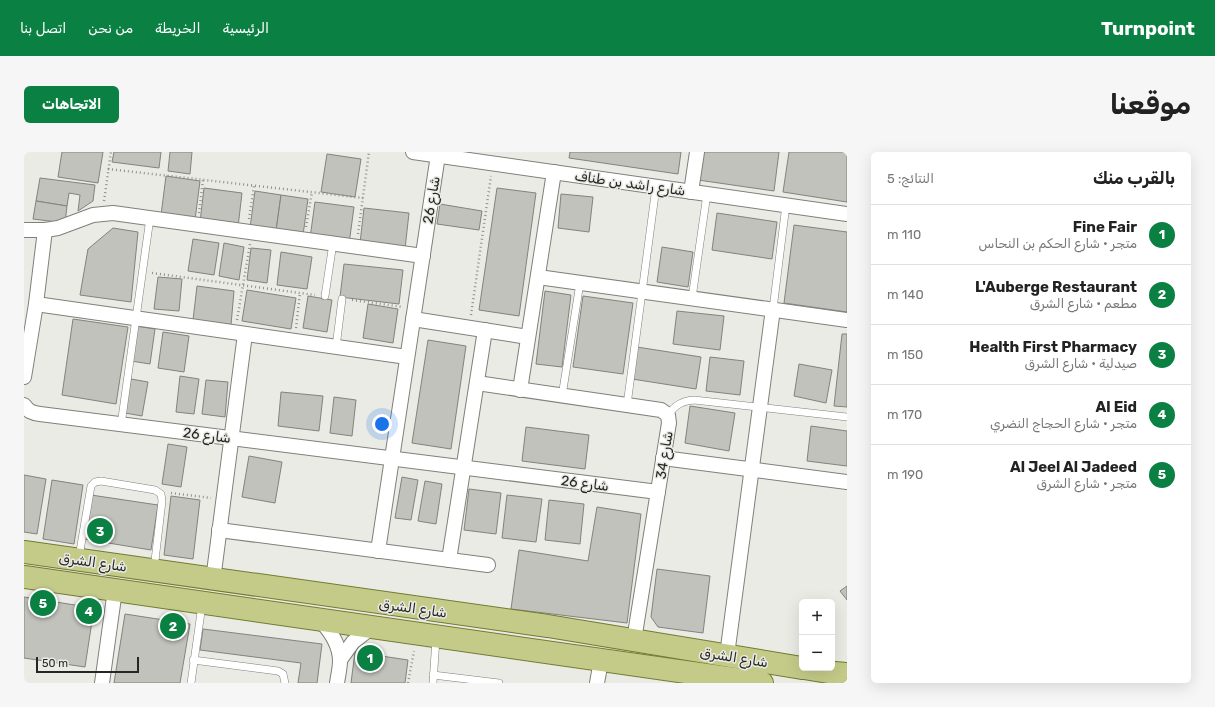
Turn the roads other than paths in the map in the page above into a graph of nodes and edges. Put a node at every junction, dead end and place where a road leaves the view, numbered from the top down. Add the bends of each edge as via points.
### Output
1 (413, 152) edge
2 (697, 152) edge
3 (438, 156) junction
4 (495, 160) edge
5 (554, 172) junction
6 (656, 187) junction
7 (691, 192) junction
8 (707, 194) junction
9 (786, 205) junction
10 (847, 214) edge
11 (150, 218) junction
12 (24, 230) edge
13 (45, 230) junction
14 (333, 243) junction
15 (423, 256) junction
16 (538, 277) junction
17 (580, 283) junction
18 (642, 291) junction
19 (325, 296) road end
20 (342, 298) road end
21 (692, 298) junction
22 (36, 304) junction
23 (772, 309) junction
24 (414, 313) junction
25 (136, 318) junction
26 (847, 320) edge
27 (485, 330) junction
28 (240, 333) junction
29 (528, 337) junction
30 (336, 347) junction
31 (408, 357) junction
32 (24, 374) edge
33 (477, 383) junction
34 (520, 390) junction
35 (562, 396) junction
36 (24, 405) edge
37 (627, 405) junction
38 (760, 408) junction
39 (668, 415) junction
40 (847, 417) edge
41 (121, 425) junction
42 (231, 438) junction
43 (392, 458) junction
44 (663, 458) junction
45 (464, 468) junction
46 (751, 470) junction
47 (847, 482) edge
48 (658, 492) junction
49 (219, 530) junction
50 (378, 551) junction
51 (24, 552) edge
52 (79, 560) junction
53 (449, 560) junction
54 (488, 565) dead end
55 (154, 571) junction
56 (24, 577) edge
57 (213, 580) junction
58 (115, 590) junction
59 (202, 603) junction
60 (321, 621) junction
61 (371, 628) junction
62 (426, 636) junction
63 (634, 640) junction
64 (727, 656) junction
65 (193, 660) junction
66 (340, 660) junction
67 (601, 660) junction
68 (847, 662) edge
69 (835, 664) edge
70 (799, 667) edge
71 (824, 671) edge
72 (847, 674) edge
73 (433, 679) edge
74 (102, 683) edge
75 (191, 683) edge
76 (285, 683) edge
77 (337, 683) edge
78 (499, 683) edge
79 (597, 683) edge
80 (762, 683) edge

1 - 3 street, شارع راشد بن طناف
2 - 7 street
3 - 4 street, شارع راشد بن طناف
3 - 15 street, شارع 26
4 - 5 street, شارع راشد بن طناف
5 - 6 street, شارع راشد بن طناف
5 - 16 street
6 - 7 street, شارع راشد بن طناف
6 - 18 lane
7 - 8 street, شارع راشد بن طناف
8 - 9 street, شارع راشد بن طناف
8 - 21 lane
9 - 10 street, شارع راشد بن طناف
9 - 23 lane
11 - 13 street via 102,213
11 - 14 street
11 - 25 lane
12 - 13 street
13 - 22 street
14 - 15 street
14 - 19 lane
15 - 24 street, شارع 26
16 - 17 street
16 - 29 street
17 - 18 street
17 - 35 lane
18 - 21 street
18 - 37 lane
20 - 30 lane
21 - 23 street
22 - 25 street
22 - 32 street
23 - 26 street
23 - 38 street
24 - 27 street
24 - 31 street, شارع 26
25 - 28 street
25 - 41 lane
27 - 29 street
27 - 33 street
28 - 30 street
28 - 42 street
29 - 34 street
30 - 31 street
31 - 43 street, شارع 26
33 - 34 street, شارع 34
33 - 45 street
34 - 35 street, شارع 34
35 - 37 street, شارع 34
36 - 41 street, شارع 26 via 33,413
37 - 39 street, شارع 34 via 661,410
38 - 39 lane via 694,400 672,408
38 - 40 lane
38 - 46 street
39 - 44 street, شارع 34
41 - 42 street, شارع 26
42 - 43 street, شارع 26
42 - 49 street
43 - 45 street, شارع 26
43 - 50 street, شارع 26
44 - 46 street
44 - 48 street, شارع 34
45 - 48 street, شارع 26
45 - 53 street
46 - 47 street
46 - 64 street
48 - 63 street, شارع 34
49 - 50 street
49 - 57 street
50 - 53 street
51 - 52 main road, شارع الشرق
52 - 55 main road, شارع الشرق
52 - 55 lane via 90,490 92,484 101,481 155,490 161,494
53 - 54 street
55 - 57 main road, شارع الشرق
56 - 58 main road, شارع الشرق
57 - 63 main road, شارع الشرق
58 - 59 main road, شارع الشرق
58 - 74 street
59 - 60 main road, شارع الشرق
59 - 65 lane
60 - 61 main road, شارع الشرق
60 - 66 street via 334,639
61 - 62 main road, شارع الشرق
61 - 66 street via 353,642
62 - 67 main road, شارع الشرق
62 - 73 lane
63 - 64 main road, شارع الشرق
64 - 70 main road, شارع الشرق
65 - 75 lane
65 - 76 lane via 278,671 283,674
66 - 77 street
67 - 79 street
67 - 80 main road, شارع الشرق
68 - 69 main road
71 - 72 main road, شارع الشرق
73 - 78 lane

